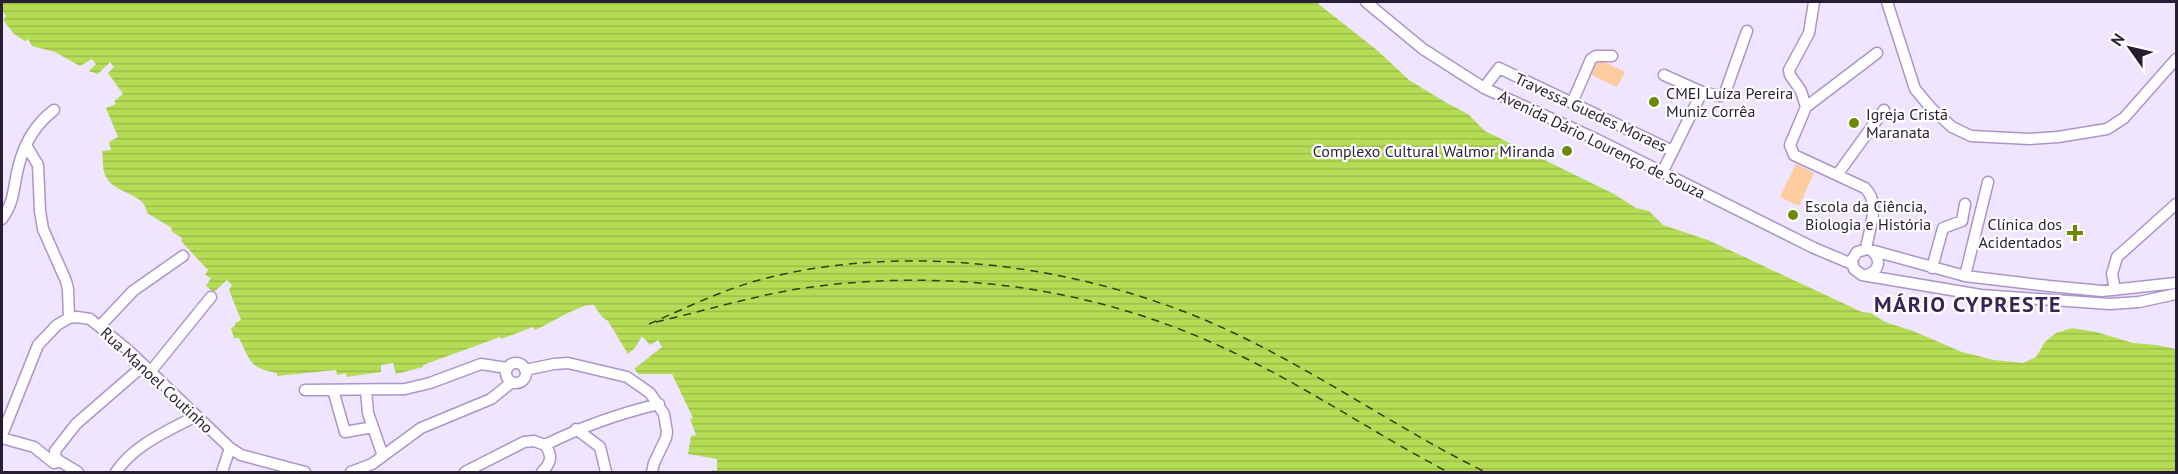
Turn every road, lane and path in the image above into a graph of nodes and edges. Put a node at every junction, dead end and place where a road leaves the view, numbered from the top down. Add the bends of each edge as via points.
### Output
1 (1366, 2) edge
2 (1814, 2) edge
3 (1887, 2) edge
4 (1747, 30) dead end
5 (1877, 53) dead end
6 (1611, 56) dead end
7 (2176, 59) edge
8 (1664, 75) dead end
9 (1485, 88) junction
10 (1702, 92) junction
11 (1572, 103) junction
12 (1806, 107) junction
13 (54, 110) dead end
14 (1884, 110) dead end
15 (26, 145) junction
16 (1674, 151) junction
17 (1662, 173) junction
18 (1837, 175) junction
19 (1988, 182) dead end
20 (1965, 204) dead end
21 (2176, 204) edge
22 (2, 219) edge
23 (1869, 250) junction
24 (183, 256) dead end
25 (1852, 264) junction
26 (1932, 268) junction
27 (1866, 275) junction
28 (1965, 276) junction
29 (2176, 283) edge
30 (2049, 286) junction
31 (2115, 290) junction
32 (2176, 294) edge
33 (211, 297) dead end
34 (2047, 299) junction
35 (69, 318) junction
36 (100, 326) junction
37 (502, 367) junction
38 (147, 368) junction
39 (525, 370) junction
40 (512, 382) junction
41 (305, 390) dead end
42 (333, 390) junction
43 (366, 391) junction
44 (659, 404) junction
45 (196, 416) junction
46 (373, 427) junction
47 (576, 429) junction
48 (2, 436) edge
49 (545, 445) junction
50 (230, 448) junction
51 (383, 456) junction
52 (61, 461) junction
53 (78, 472) edge
54 (116, 472) edge
55 (222, 472) edge
56 (305, 472) edge
57 (351, 472) edge
58 (465, 472) edge
59 (542, 472) edge
60 (606, 472) edge
61 (652, 472) edge

1 - 9 street, Avenida Dário Lourenço de Souza via 1423,49
2 - 12 street via 1809,33 1789,70
3 - 7 street via 1915,89 1946,122 1971,136 2030,139 2107,129 2124,118
4 - 10 street via 1724,94
5 - 12 street
6 - 11 street via 1591,59
8 - 10 street
9 - 11 street, Travessa Guedes Moraes via 1499,68
9 - 17 street, Avenida Dário Lourenço de Souza
10 - 16 street
11 - 16 street, Travessa Guedes Moraes
12 - 18 street via 1791,150
13 - 15 street via 42,119
14 - 18 street
15 - 22 street via 12,202
15 - 35 street via 38,165 41,222 66,281
16 - 17 street
17 - 25 street, Avenida Dário Lourenço de Souza
18 - 23 street via 1865,188 1873,198
19 - 28 street
20 - 26 street via 1962,220 1943,228
21 - 31 street via 2117,256 2112,274
23 - 25 street via 1855,253
23 - 26 street
23 - 27 street via 1877,257 1878,265
24 - 36 street via 133,291
25 - 27 street via 1857,272
26 - 28 street
27 - 34 street via 1981,295
28 - 30 street
29 - 31 street
30 - 31 street
30 - 34 street
32 - 34 street via 2110,304
33 - 38 street
35 - 36 street, Rua Manoel Coutinho via 90,319
35 - 48 street via 38,345
36 - 38 street, Rua Manoel Coutinho
37 - 39 street via 518,364
37 - 40 street
37 - 43 street via 481,364 405,389
38 - 45 street, Rua Manoel Coutinho
38 - 52 street via 76,424 55,451 56,459
39 - 40 street via 523,379
39 - 44 street via 568,363 627,377
40 - 51 street via 482,404 421,428
41 - 42 street
42 - 43 street
42 - 46 street via 345,432
43 - 46 street
44 - 47 street via 615,414
44 - 61 street via 667,432
45 - 50 street, Rua Manoel Coutinho
45 - 54 street via 156,437
46 - 51 street
47 - 49 street
47 - 60 street via 600,447
48 - 52 street via 34,447 54,463
49 - 58 street via 524,442
49 - 59 street via 551,459
50 - 55 street
50 - 56 street, Rua Manoel Coutinho
51 - 57 street
52 - 53 street

